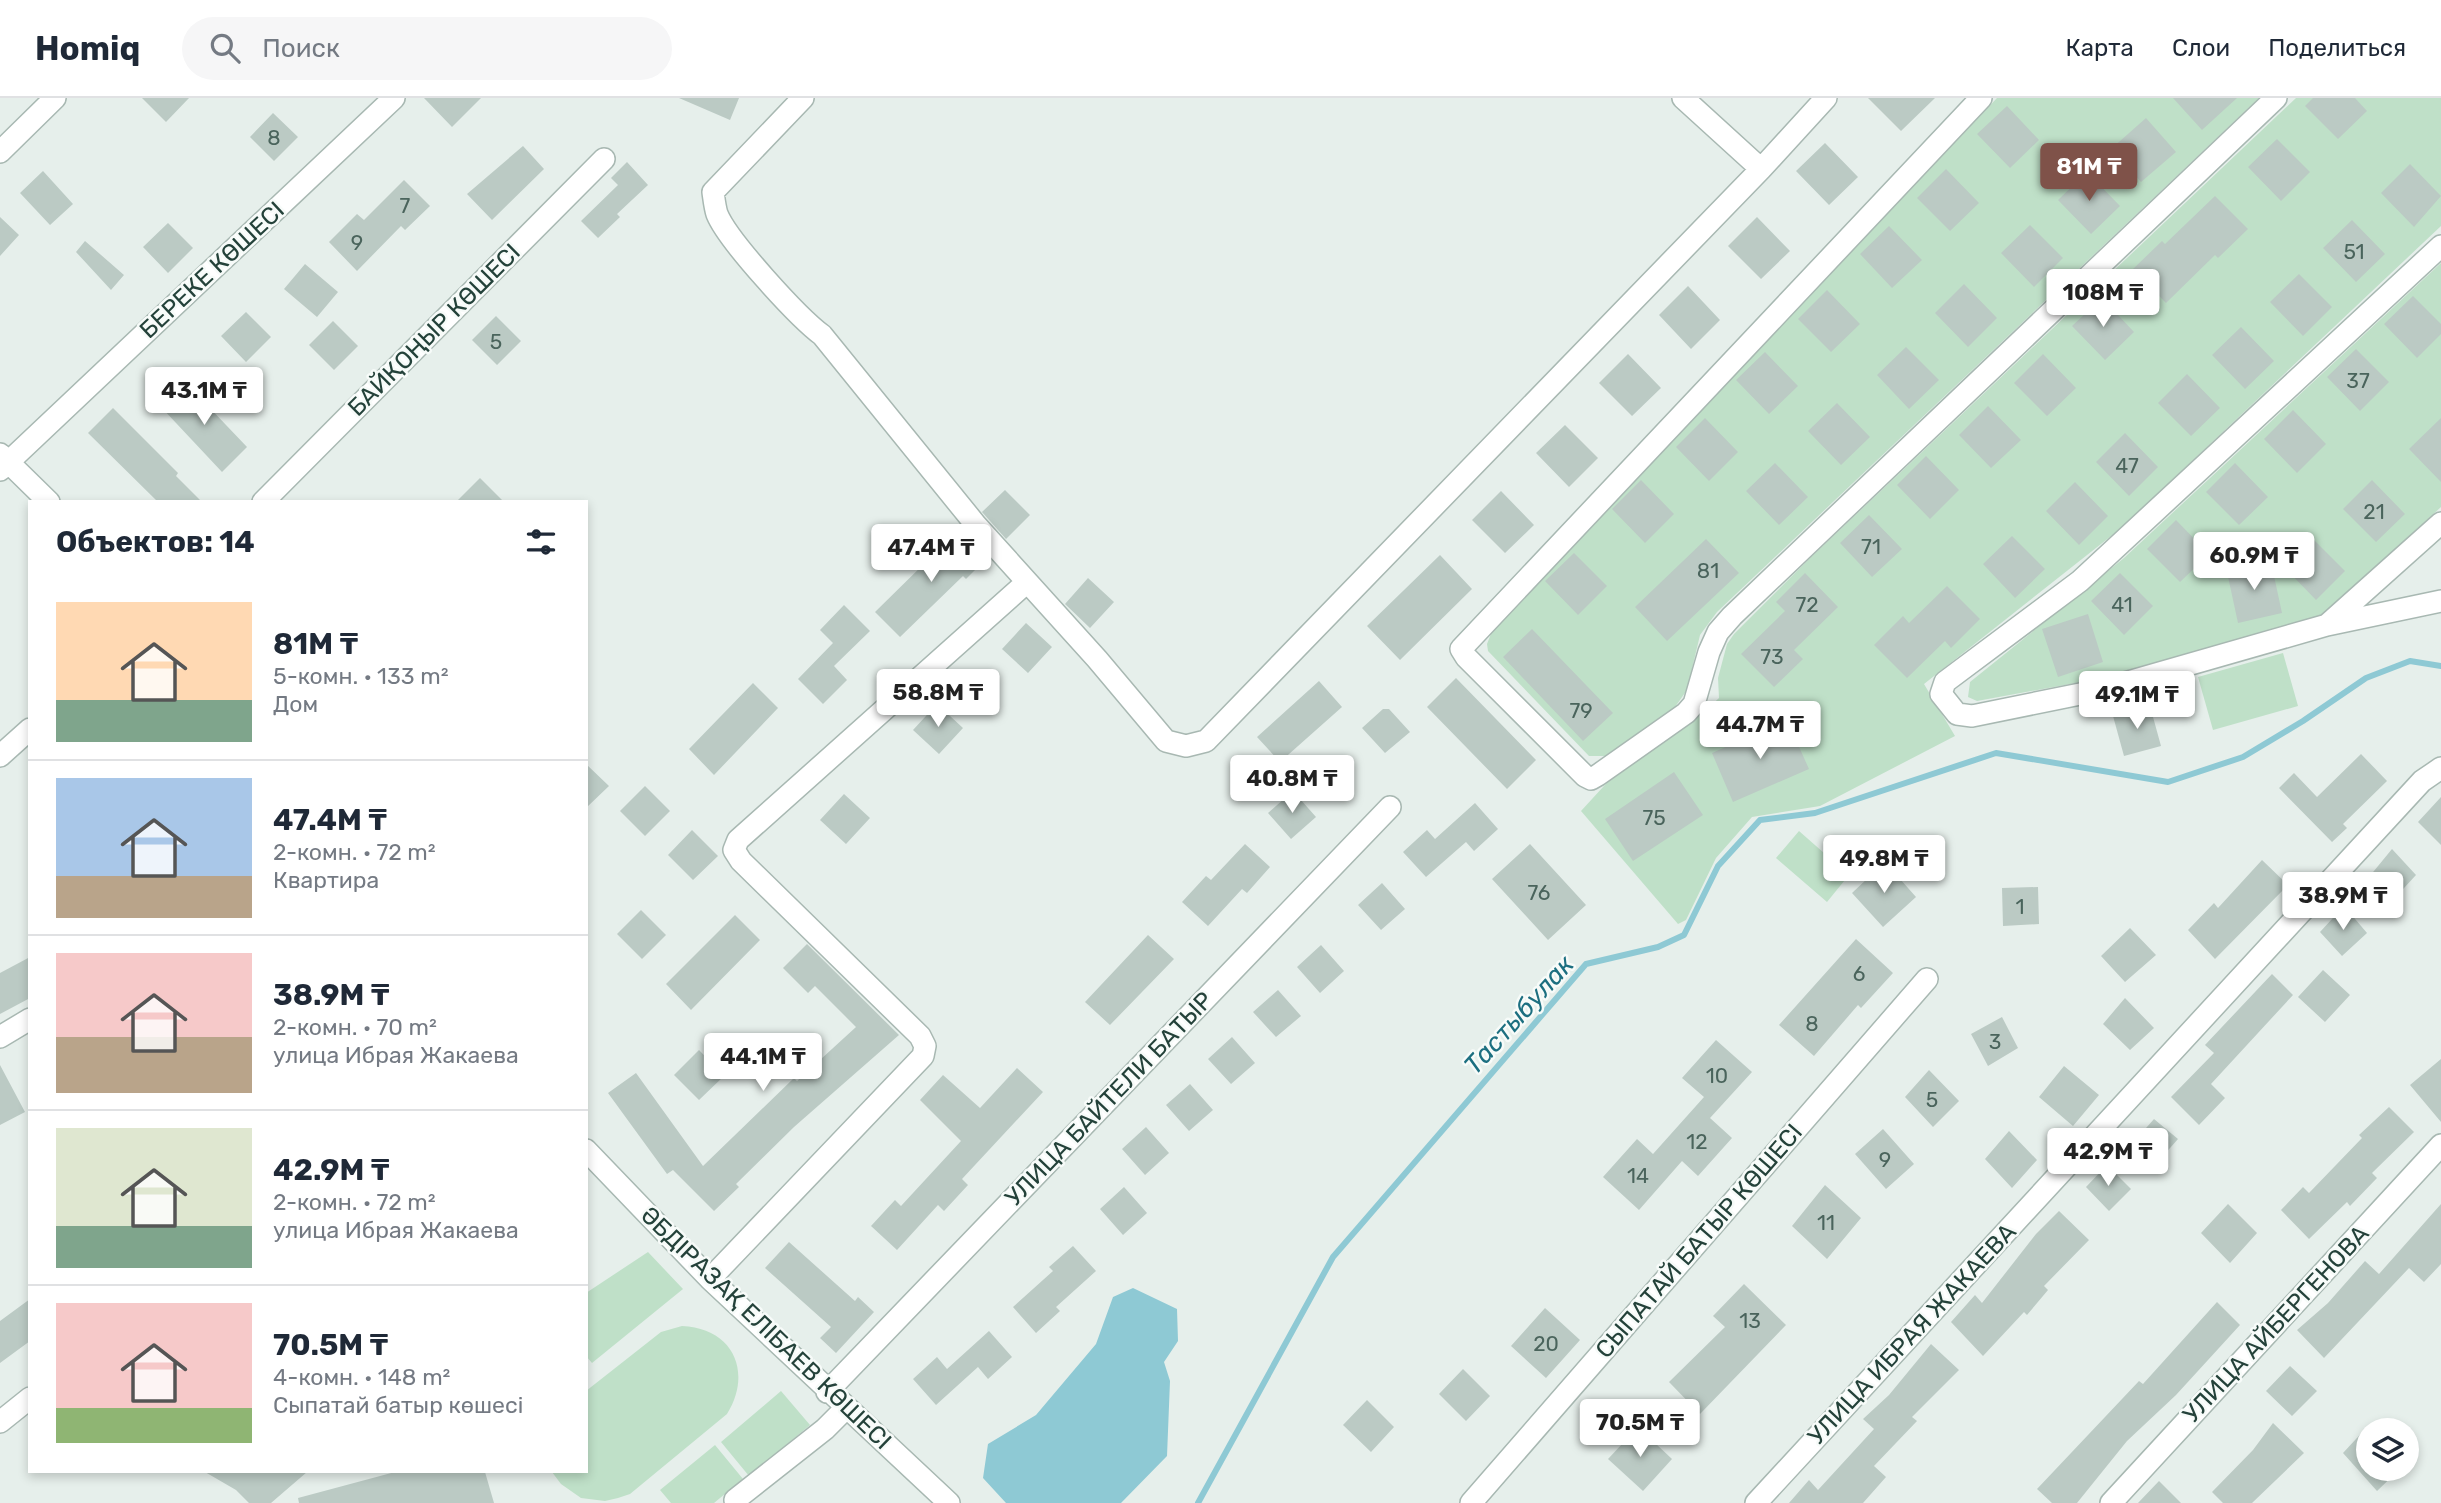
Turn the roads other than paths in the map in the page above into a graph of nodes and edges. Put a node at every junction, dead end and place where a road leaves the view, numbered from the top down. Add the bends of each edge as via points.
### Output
1 (55, 98) edge
2 (394, 98) edge
3 (803, 98) edge
4 (1684, 98) edge
5 (1826, 98) edge
6 (1981, 98) edge
7 (2276, 98) edge
8 (0, 152) edge
9 (604, 159) dead end
10 (1761, 169) junction
11 (2441, 246) edge
12 (3, 462) edge
13 (47, 500) edge
14 (265, 500) edge
15 (2441, 523) edge
16 (1026, 583) junction
17 (2441, 601) edge
18 (2327, 625) junction
19 (28, 731) edge
20 (0, 756) edge
21 (2441, 768) edge
22 (1390, 807) dead end
23 (1927, 979) dead end
24 (28, 1020) edge
25 (0, 1037) edge
26 (2441, 1145) edge
27 (588, 1152) edge
28 (710, 1279) junction
29 (827, 1392) junction
30 (28, 1400) edge
31 (846, 1408) junction
32 (0, 1422) edge
33 (735, 1500) dead end
34 (949, 1503) edge
35 (1471, 1503) edge
36 (1756, 1503) edge
37 (2111, 1503) edge

1 - 8 street
2 - 12 street, БЕРЕКЕ КӨШЕСІ
3 - 16 street via 713,192 717,213 729,233 806,323 822,335
4 - 10 street
5 - 10 street
6 - 7 street via 1461,649 1585,776 1598,775 1686,713 1694,704 1718,632 1732,616
9 - 14 street, БАЙҚОҢЫР КӨШЕСІ
10 - 16 street via 1206,741 1186,746 1166,741
11 - 18 street via 2158,511 2080,580 1945,682 1941,695 1957,714 1972,716 2100,690
12 - 13 street
15 - 18 street
16 - 28 street via 738,840 734,850 741,861 920,1036 925,1046 923,1056
17 - 18 street
19 - 20 street
21 - 36 street, УЛИЦА ИБРАЯ ЖАКАЕВА via 2422,781
22 - 29 street, УЛИЦА БАЙТЕЛИ БАТЫР
23 - 35 street, СЫПАТАЙ БАТЫР КӨШЕСІ
24 - 25 street
26 - 37 street, УЛИЦА АЙБЕРГЕНОВА
27 - 28 street, ӘБДІРАЗАҚ ЕЛІБАЕВ КӨШЕСІ
28 - 29 street, ӘБДІРАЗАҚ ЕЛІБАЕВ КӨШЕСІ
29 - 31 street, ӘБДІРАЗАҚ ЕЛІБАЕВ КӨШЕСІ
30 - 32 street
31 - 33 street
31 - 34 street, ӘБДІРАЗАҚ ЕЛІБАЕВ КӨШЕСІ

